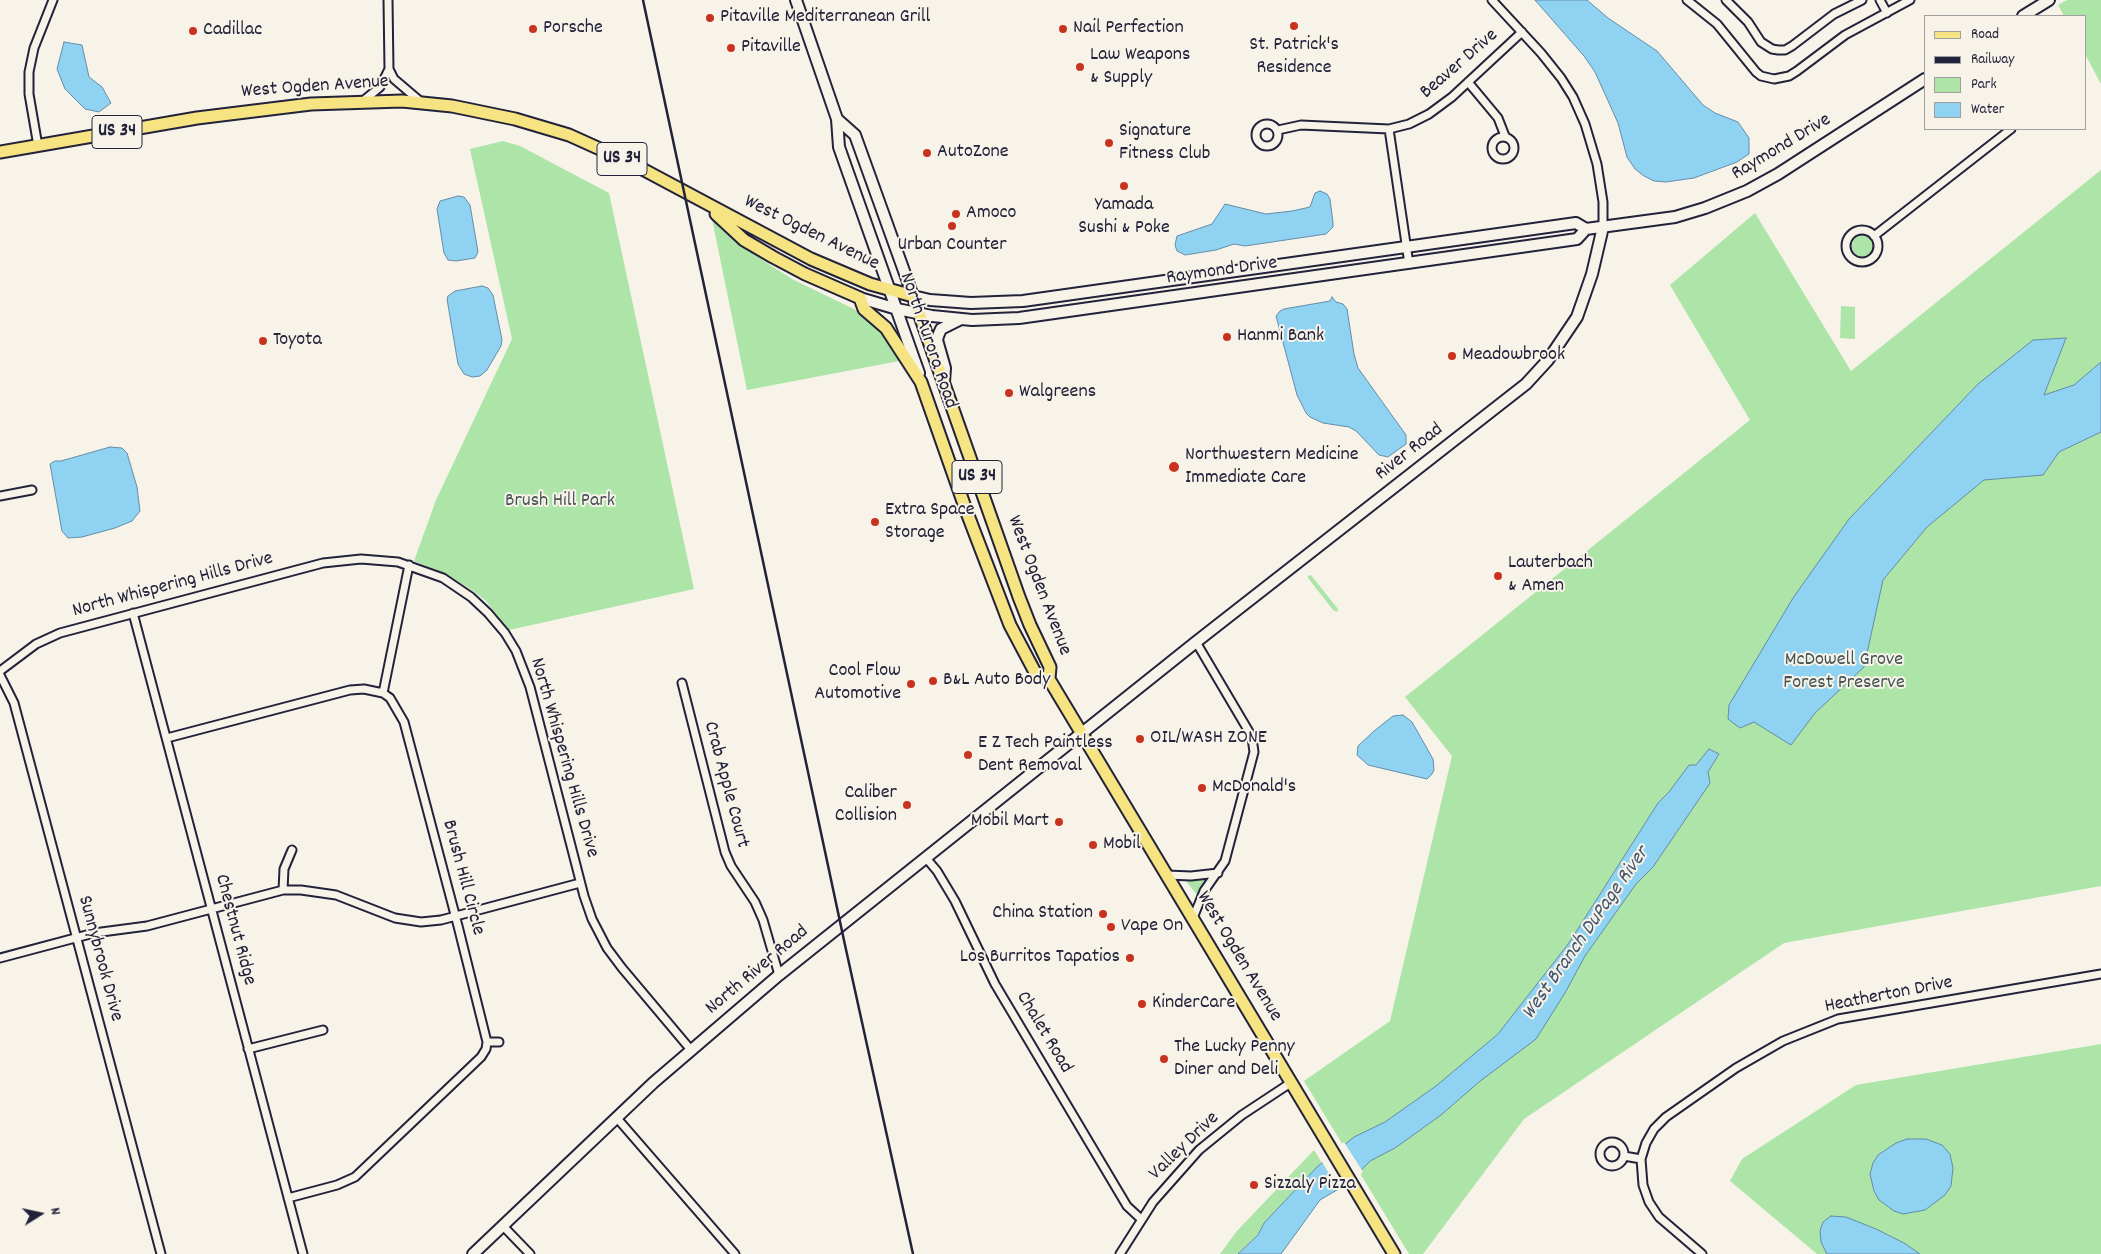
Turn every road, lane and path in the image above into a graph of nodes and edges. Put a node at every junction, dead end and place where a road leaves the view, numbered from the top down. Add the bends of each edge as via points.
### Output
1 (52, 0) edge
2 (388, 0) edge
3 (796, 0) edge
4 (1492, 0) edge
5 (1687, 0) edge
6 (1726, 0) edge
7 (1862, 0) edge
8 (1880, 0) edge
9 (1910, 0) edge
10 (2049, 0) edge
11 (1886, 13) junction
12 (2025, 15) edge
13 (1522, 32) junction
14 (389, 70) junction
15 (1924, 80) edge
16 (1468, 82) junction
17 (363, 101) junction
18 (422, 102) junction
19 (837, 119) junction
20 (1389, 129) junction
21 (1278, 130) dead end
22 (2010, 130) edge
23 (1505, 136) dead end
24 (38, 146) junction
25 (0, 152) edge
26 (706, 204) junction
27 (1603, 227) junction
28 (1586, 229) junction
29 (1874, 236) junction
30 (1407, 248) junction
31 (1409, 264) junction
32 (890, 290) junction
33 (913, 296) junction
34 (860, 298) junction
35 (897, 309) junction
36 (919, 313) junction
37 (962, 319) junction
38 (921, 382) junction
39 (944, 383) junction
40 (948, 461) joint
41 (32, 490) dead end
42 (0, 496) edge
43 (409, 565) junction
44 (133, 613) junction
45 (1196, 642) junction
46 (0, 671) edge
47 (0, 674) edge
48 (1048, 679) junction
49 (682, 683) dead end
50 (384, 694) junction
51 (1082, 734) junction
52 (167, 738) junction
53 (292, 850) dead end
54 (926, 858) junction
55 (1218, 873) junction
56 (1167, 875) junction
57 (580, 883) junction
58 (283, 890) junction
59 (211, 909) junction
60 (456, 916) junction
61 (1193, 918) junction
62 (77, 938) junction
63 (0, 958) edge
64 (2101, 974) edge
65 (779, 976) junction
66 (323, 1030) dead end
67 (487, 1042) junction
68 (499, 1042) dead end
69 (248, 1049) junction
70 (690, 1050) junction
71 (1292, 1082) junction
72 (616, 1117) junction
73 (1624, 1156) dead end
74 (1642, 1159) junction
75 (288, 1198) junction
76 (1142, 1219) junction
77 (503, 1226) junction
78 (161, 1254) edge
79 (303, 1254) edge
80 (472, 1254) edge
81 (530, 1254) edge
82 (735, 1254) edge
83 (1120, 1254) edge
84 (1394, 1254) edge
85 (1702, 1254) edge

1 - 24 street via 28,72
2 - 14 street
3 - 19 street, North Aurora Road
4 - 13 street
5 - 11 street via 1717,24 1756,72 1774,79 1797,72 1837,40
6 - 7 street via 1748,22 1761,42 1778,50 1792,46 1834,14
8 - 11 street
9 - 11 street
10 - 12 street
13 - 16 street, Beaver Drive
13 - 27 street via 1561,78 1585,124 1597,164
14 - 17 street via 380,87
14 - 18 street via 394,79
15 - 27 street, Raymond Drive via 1771,179 1747,191 1675,217
16 - 20 street, Beaver Drive via 1424,117
16 - 23 street via 1498,118
17 - 18 main road, West Ogden Avenue / US 34
17 - 24 main road, West Ogden Avenue / US 34 via 269,108
18 - 26 main road, West Ogden Avenue / US 34 via 485,112 562,133 631,163
19 - 32 street, North Aurora Road via 839,147
19 - 33 street, North Aurora Road via 855,135
20 - 21 street, Beaver Drive via 1301,125
20 - 30 street
22 - 29 street
24 - 25 main road, West Ogden Avenue / US 34
26 - 32 main road, West Ogden Avenue / US 34 via 811,259
26 - 34 main road, West Ogden Avenue / US 34 via 744,240 805,274
27 - 28 street, Raymond Drive
27 - 45 street, River Road via 1592,274 1577,316 1536,374
28 - 30 street, Raymond Drive via 1576,223
28 - 31 street, Raymond Drive via 1577,239
29 - 29 street via 1863,230 1852,233 1846,244 1849,256 1860,262 1872,259 1878,248
30 - 31 street
30 - 33 street, Raymond Drive via 1023,301 955,303
31 - 37 street, Raymond Drive via 1036,316 1000,320
32 - 33 main road, West Ogden Avenue / US 34
32 - 35 street, North Aurora Road
33 - 36 main road, West Ogden Avenue / US 34
34 - 35 street, Raymond Drive
34 - 38 main road, West Ogden Avenue via 864,309 886,328
35 - 36 street, Raymond Drive
35 - 38 street, North Aurora Road
36 - 37 street, Raymond Drive
36 - 39 main road, West Ogden Avenue / US 34
37 - 39 street via 938,332 937,340 945,368
38 - 40 main road, North Aurora Road
39 - 48 main road, West Ogden Avenue / US 34 via 1025,611 1050,667
40 - 48 main road, West Ogden Avenue / US 34 via 1010,625 1037,676
41 - 42 street
43 - 44 street, North Whispering Hills Drive via 374,560 336,561
43 - 50 street
43 - 57 street, North Whispering Hills Drive via 443,578 471,597 492,618 516,651 530,687
44 - 46 street, North Whispering Hills Drive via 60,633 36,644
44 - 52 street, Chestnut Ridge
45 - 51 street, River Road
45 - 55 street via 1248,730 1254,746 1226,861
47 - 62 street, Sunnybrook Drive via 14,703
48 - 51 main road, West Ogden Avenue / US 34
49 - 65 street, Crab Apple Court via 725,852 763,920
50 - 52 street via 364,689 350,690
50 - 60 street, Brush Hill Circle via 395,704 404,722
51 - 54 street, North River Road
51 - 56 main road, West Ogden Avenue / US 34
52 - 59 street, Chestnut Ridge
53 - 58 street via 284,870
54 - 65 street, North River Road
54 - 76 street, Chalet Road via 955,901 991,978 1128,1206
55 - 56 street
55 - 61 street via 1204,891
56 - 61 main road, West Ogden Avenue / US 34
57 - 60 street
57 - 70 street, North Whispering Hills Drive via 592,919 607,948
58 - 59 street
58 - 60 street via 336,895 409,922
59 - 62 street via 147,926 114,929
59 - 69 street, Chestnut Ridge
60 - 67 street, Brush Hill Circle
61 - 71 main road, West Ogden Avenue / US 34
62 - 63 street
62 - 78 street, Sunnybrook Drive
64 - 74 street, Heatherton Drive via 1838,1019 1810,1029 1736,1068 1666,1117 1654,1129
65 - 70 street, North River Road
66 - 69 street
67 - 68 street
67 - 75 street via 486,1049 474,1065 360,1174 346,1182
69 - 75 street, Chestnut Ridge
70 - 72 street, North River Road
71 - 76 street, Valley Drive via 1242,1115 1199,1150 1164,1188
71 - 84 main road, West Ogden Avenue / US 34
72 - 77 street, North River Road
72 - 82 street
73 - 74 street
74 - 85 street via 1643,1185 1653,1210
75 - 79 street, Chestnut Ridge
76 - 83 street, Valley Drive
77 - 80 street, North River Road
77 - 81 street

